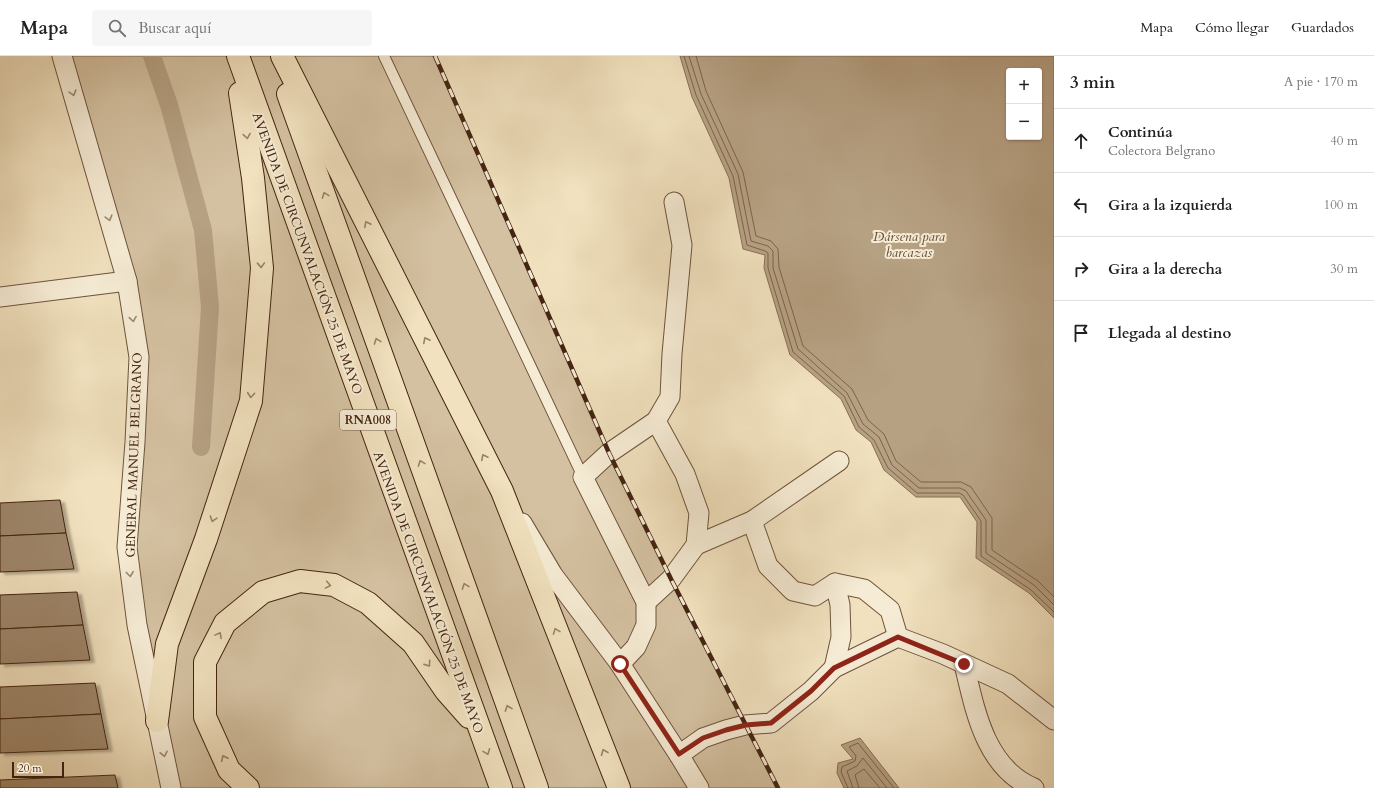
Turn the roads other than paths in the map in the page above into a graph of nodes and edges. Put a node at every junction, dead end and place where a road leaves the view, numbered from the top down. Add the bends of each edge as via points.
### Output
1 (62, 56) edge
2 (236, 56) edge
3 (275, 56) edge
4 (282, 56) edge
5 (384, 56) edge
6 (674, 202) dead end
7 (127, 281) junction
8 (0, 297) edge
9 (656, 421) junction
10 (839, 461) dead end
11 (583, 477) junction
12 (502, 491) junction
13 (752, 521) junction
14 (696, 545) junction
15 (835, 584) junction
16 (646, 602) junction
17 (898, 637) junction
18 (620, 664) junction
19 (964, 664) junction
20 (834, 668) junction
21 (156, 720) junction
22 (1054, 720) edge
23 (477, 727) junction
24 (679, 754) junction
25 (500, 786) edge
26 (171, 788) edge
27 (248, 788) edge
28 (537, 788) edge
29 (619, 788) edge
30 (699, 788) edge
31 (1034, 788) edge

1 -> 7 street, GENERAL MANUEL BELGRANO
2 -> 21 highway, RNA008 via 254,178 262,268 251,401 206,539 167,644
2 - 23 highway, AVENIDA DE CIRCUNVALACIÓN 25 DE MAYO / RNA008
28 -> 3 highway, RNA008
12 -> 4 highway
5 - 11 lane
6 - 9 street via 682,245 680,280 670,397
7 - 8 street
7 -> 21 street, GENERAL MANUEL BELGRANO via 139,358 136,442 127,547 137,625
9 - 11 street via 609,453
9 - 14 street via 685,474 699,513
10 - 13 street
11 - 16 street
12 - 18 street via 553,575
29 -> 12 highway
13 - 14 street
13 - 15 street via 768,566 793,591 815,596
14 - 16 street via 671,579
15 - 17 street via 864,589 890,610
15 - 20 street via 840,605 841,637
16 - 18 street via 646,625 636,647
17 - 19 street
17 - 20 street
18 - 24 street
19 - 22 street via 1008,684
19 - 31 street via 984,737 1004,768
20 - 24 street via 811,691 771,723 726,730 703,738
21 -> 26 street, GENERAL MANUEL BELGRANO
23 -> 25 highway, AVENIDA DE CIRCUNVALACIÓN 25 DE MAYO / RNA008
27 -> 23 highway via 229,770 205,717 205,662 225,623 264,592 300,580 334,586 368,603 413,643 446,691
24 - 30 street

